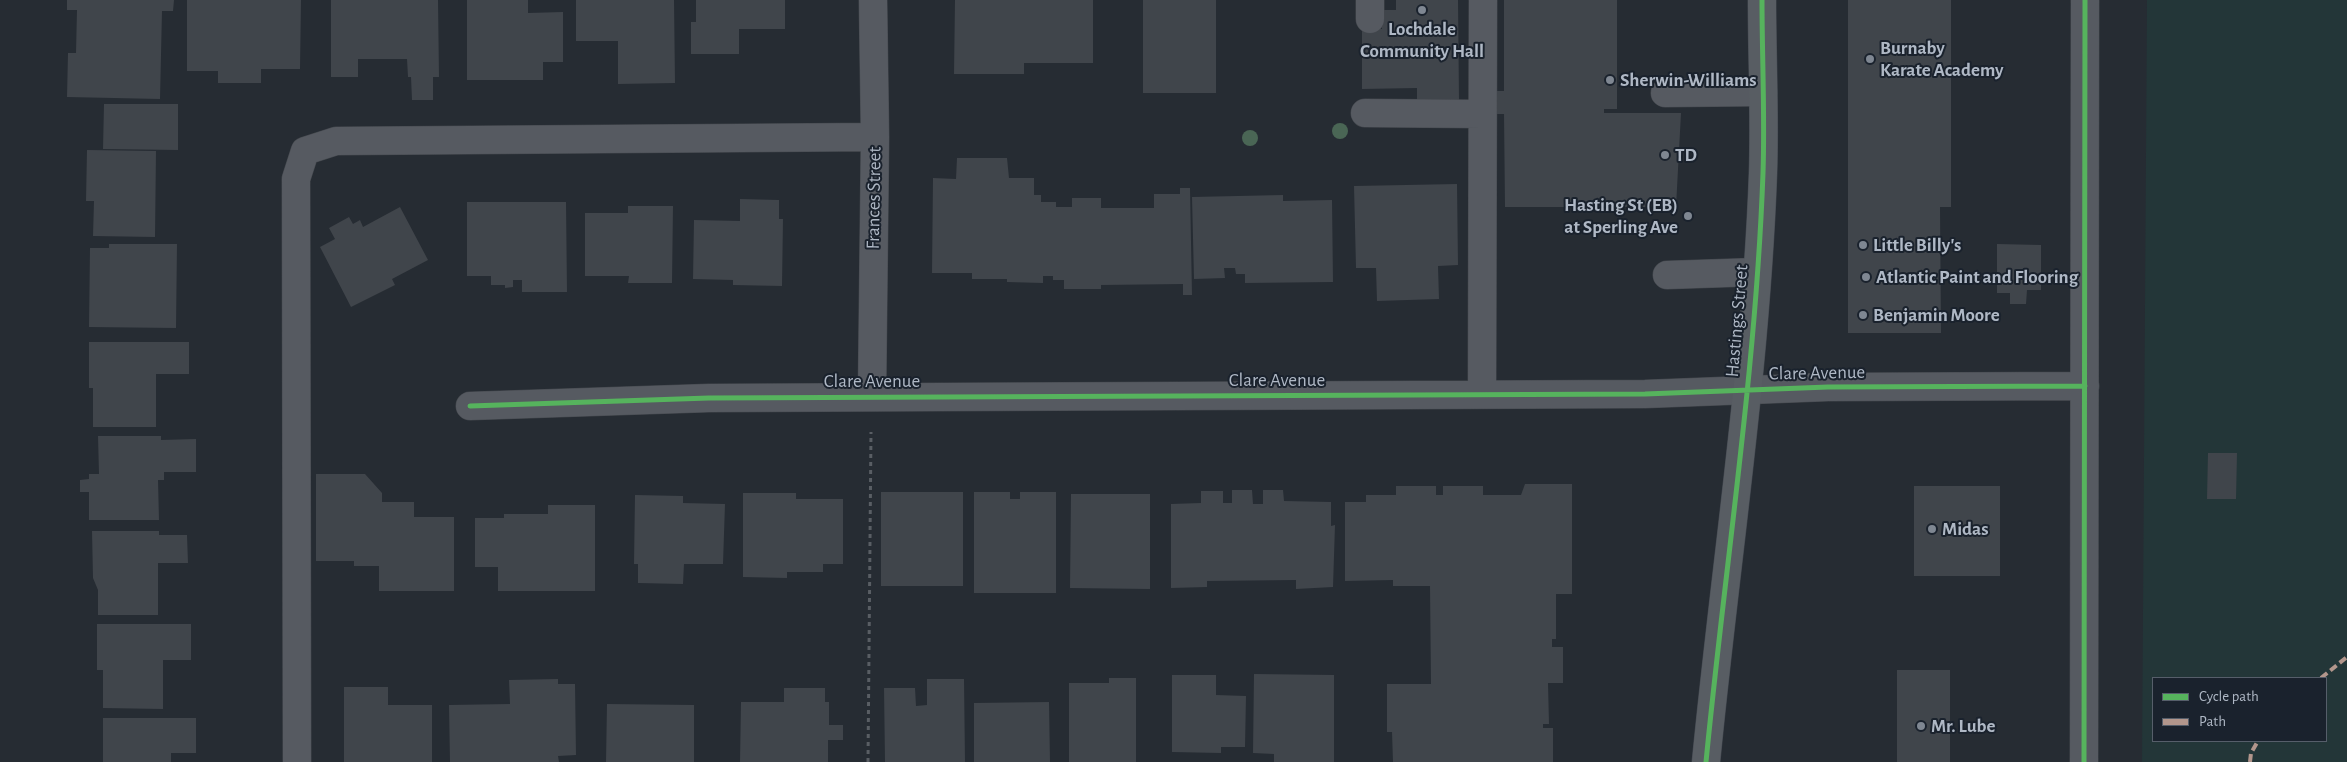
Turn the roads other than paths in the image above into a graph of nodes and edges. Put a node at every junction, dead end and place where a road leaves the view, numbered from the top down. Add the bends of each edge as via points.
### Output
1 (874, 0) edge
2 (1483, 0) edge
3 (1762, 0) edge
4 (2085, 0) edge
5 (1763, 92) junction
6 (1666, 93) dead end
7 (1365, 113) dead end
8 (1482, 114) junction
9 (875, 138) junction
10 (1756, 272) junction
11 (1667, 275) dead end
12 (2085, 386) junction
13 (1747, 390) junction
14 (1482, 394) junction
15 (872, 396) junction
16 (470, 406) dead end
17 (297, 762) edge
18 (1706, 762) edge
19 (2084, 762) edge

1 - 9 street, Frances Street
2 - 8 street
3 - 5 main road, Hastings Street
4 - 12 street
5 - 6 street
5 - 10 main road, Hastings Street via 1763,173
7 - 8 street
8 - 14 street
9 - 15 street, Frances Street
9 - 17 street via 336,141 305,151 296,178
10 - 11 street
10 - 13 main road, Hastings Street
12 - 13 street, Clare Avenue
12 - 19 street
13 - 14 street, Clare Avenue
13 - 18 main road, Hastings Street
14 - 15 street, Clare Avenue
15 - 16 street, Clare Avenue

